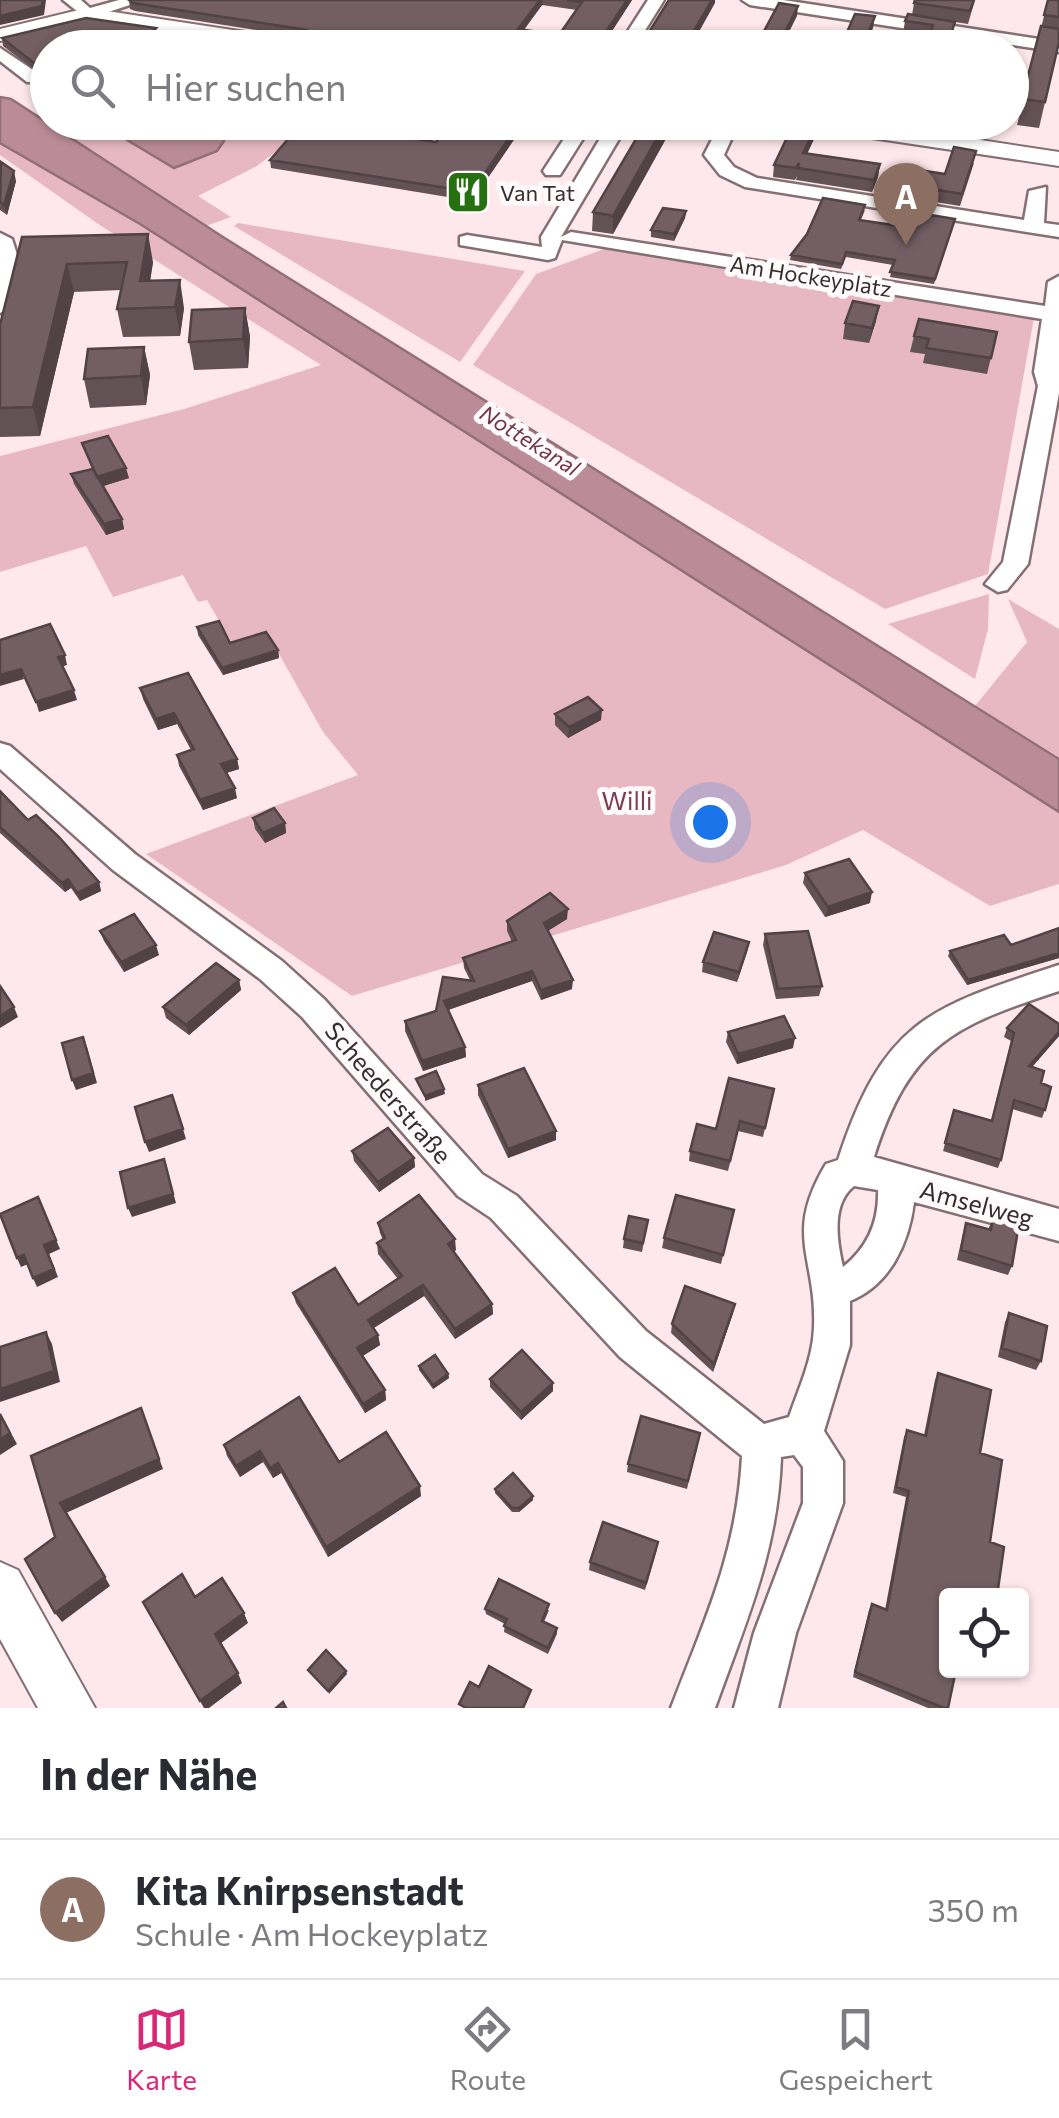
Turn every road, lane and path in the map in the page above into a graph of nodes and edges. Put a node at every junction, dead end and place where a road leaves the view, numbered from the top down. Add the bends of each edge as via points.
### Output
1 (137, 0) edge
2 (656, 0) edge
3 (750, 0) edge
4 (79, 7) edge
5 (206, 30) edge
6 (637, 30) edge
7 (952, 30) edge
8 (0, 35) edge
9 (1029, 42) edge
10 (1059, 46) edge
11 (0, 53) edge
12 (30, 76) edge
13 (573, 140) edge
14 (614, 140) edge
15 (622, 140) edge
16 (720, 140) edge
17 (930, 140) edge
18 (718, 144) junction
19 (565, 152) junction
20 (744, 157) dead end
21 (607, 158) junction
22 (1059, 160) edge
23 (553, 171) dead end
24 (994, 204) dead end
25 (1036, 209) junction
26 (1059, 232) edge
27 (7, 238) edge
28 (467, 241) dead end
29 (557, 246) junction
30 (1059, 282) edge
31 (0, 307) edge
32 (1052, 314) junction
33 (1030, 486) junction
34 (1059, 490) edge
35 (998, 584) dead end
36 (0, 753) edge
37 (1059, 978) edge
38 (852, 1170) junction
39 (896, 1182) junction
40 (1059, 1225) edge
41 (829, 1292) junction
42 (803, 1436) junction
43 (762, 1448) junction
44 (0, 1588) edge
45 (68, 1708) edge
46 (693, 1708) edge
47 (756, 1708) edge

1 - 4 street
2 - 6 street
3 - 7 street
4 - 5 main road
4 - 8 main road
9 - 10 street
11 - 12 street
13 - 19 street
14 - 21 street
15 - 21 street
16 - 18 street
17 - 22 main road
18 - 20 street
18 - 25 street via 714,156 721,166 760,185
19 - 21 street
19 - 23 street
21 - 29 street via 551,236
24 - 25 street
25 - 26 street
27 - 31 street via 10,264
28 - 29 street, Am Hockeyplatz
29 - 32 street, Am Hockeyplatz
30 - 32 street
32 - 33 street via 1045,372 1050,386
33 - 34 street
33 - 35 street via 1014,564
36 - 43 street, Scheederstraße via 124,862 314,1008 470,1185 504,1207 633,1344
37 - 38 street via 946,1019 887,1084 871,1110
38 - 39 street, Amselweg via 865,1168
38 - 41 street via 838,1174 823,1212 819,1259
39 - 40 street, Amselweg
39 - 41 street via 890,1233 874,1262 855,1284
41 - 42 street via 829,1360
42 - 43 street via 780,1436
42 - 47 street via 823,1461 823,1502 774,1634
43 - 46 street via 759,1515 748,1560
44 - 45 main road

